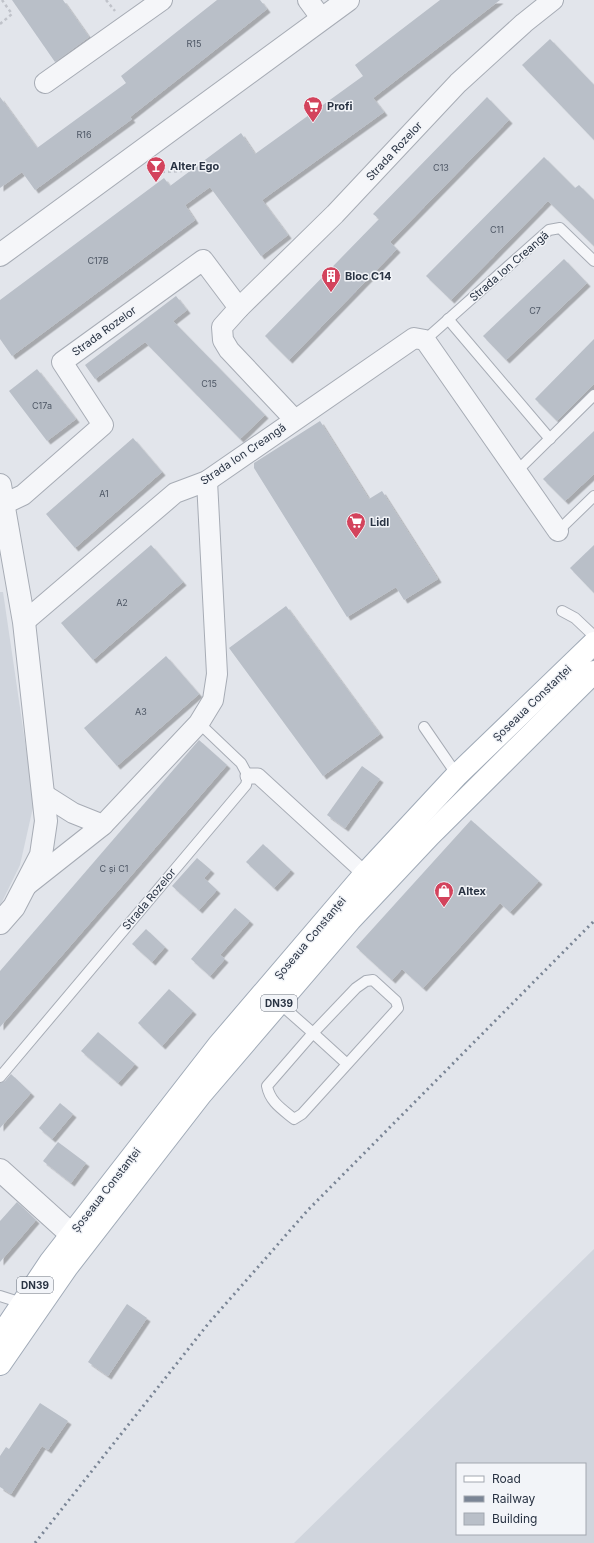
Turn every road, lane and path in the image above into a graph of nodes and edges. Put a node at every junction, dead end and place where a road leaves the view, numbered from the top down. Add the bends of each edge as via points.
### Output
1 (2, 0) edge
2 (162, 0) edge
3 (308, 0) edge
4 (348, 0) edge
5 (554, 0) edge
6 (322, 19) junction
7 (0, 24) edge
8 (45, 83) dead end
9 (182, 171) dead end
10 (162, 172) dead end
11 (0, 255) edge
12 (594, 261) edge
13 (239, 308) junction
14 (448, 319) junction
15 (420, 339) junction
16 (594, 395) edge
17 (294, 420) junction
18 (550, 439) junction
19 (516, 471) junction
20 (207, 481) junction
21 (2, 494) edge
22 (594, 496) edge
23 (558, 531) joint
24 (562, 611) dead end
25 (24, 622) junction
26 (594, 636) edge
27 (594, 643) edge
28 (594, 672) edge
29 (199, 723) junction
30 (424, 727) dead end
31 (457, 775) junction
32 (248, 776) junction
33 (43, 794) junction
34 (103, 825) junction
35 (364, 874) junction
36 (27, 885) junction
37 (0, 923) edge
38 (279, 1003) junction
39 (314, 1033) junction
40 (347, 1064) junction
41 (0, 1076) edge
42 (0, 1170) edge
43 (72, 1234) junction
44 (0, 1296) edge
45 (22, 1303) junction
46 (0, 1337) edge
47 (0, 1364) edge

1 - 7 path via 12,14
2 - 8 street
3 - 6 street
4 - 6 street
5 - 13 street, Strada Rozelor via 524,23 458,83 334,214
6 - 11 street
9 - 10 path
12 - 14 lane, Strada Ion Creangă via 560,228 549,230
13 - 17 street, Strada Rozelor via 222,327 223,340 229,350
13 - 21 street, Strada Rozelor via 203,260 62,362 103,425 23,495
14 - 15 lane, Strada Ion Creangă
14 - 18 lane
15 - 17 street, Strada Ion Creangă
15 - 19 street
16 - 18 lane
17 - 20 street, Strada Ion Creangă
18 - 19 lane
19 - 23 street
20 - 25 street, Strada Ion Creangă via 175,493
20 - 29 street, Strada Rozelor via 218,674 213,700
21 - 25 street, Strada Rozelor
22 - 23 lane
24 - 26 lane via 575,618
25 - 33 street, Strada Rozelor
27 - 31 main road, Șoseaua Constanței / DN39
28 - 38 main road, Șoseaua Constanței / DN39 via 428,836 350,920
29 - 32 lane via 241,763
29 - 34 street, Strada Rozelor
30 - 31 lane
31 - 35 main road, Șoseaua Constanței / DN39
32 - 35 street via 258,776
32 - 41 lane, Strada Rozelor via 246,785
33 - 34 street via 73,813
33 - 36 street, Strada Rozelor via 46,821 41,856
34 - 36 street, Strada Rozelor
35 - 43 main road, Șoseaua Constanței / DN39 via 218,1046
36 - 37 street, Strada Rozelor via 14,907
38 - 39 lane
38 - 47 main road, Șoseaua Constanței / DN39 via 201,1094 67,1267
39 - 40 lane
39 - 40 lane via 267,1086 268,1094 275,1104 294,1119 302,1114
39 - 40 lane via 356,988 366,981 373,980 396,1001 398,1008
42 - 43 street
43 - 45 main road, Șoseaua Constanței / DN39
44 - 45 lane
45 - 46 main road, Șoseaua Constanței / DN39

